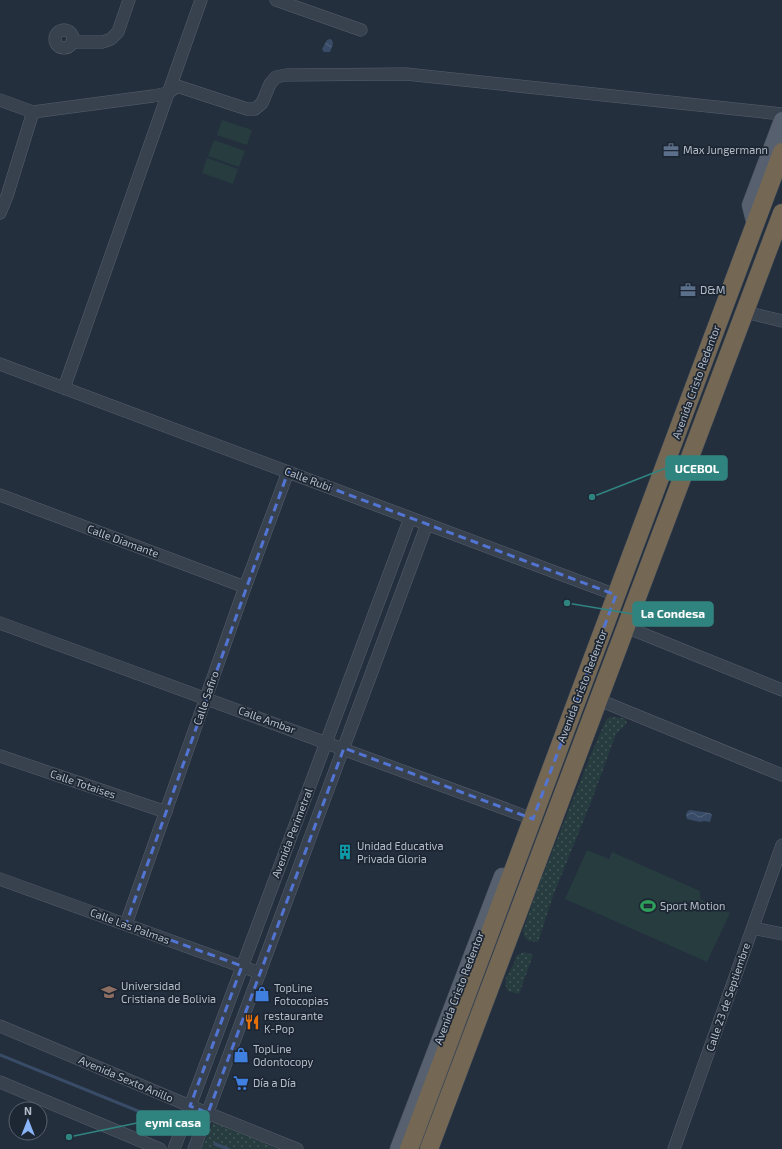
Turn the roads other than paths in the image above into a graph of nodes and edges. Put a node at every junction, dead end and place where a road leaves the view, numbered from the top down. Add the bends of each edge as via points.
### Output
1 (129, 0) edge
2 (201, 0) edge
3 (276, 0) edge
4 (361, 30) dead end
5 (72, 42) dead end
6 (168, 93) junction
7 (0, 100) edge
8 (33, 112) junction
9 (782, 114) edge
10 (782, 120) edge
11 (782, 152) edge
12 (0, 213) edge
13 (782, 213) edge
14 (755, 225) junction
15 (779, 228) edge
16 (745, 312) junction
17 (782, 321) edge
18 (0, 364) edge
19 (64, 388) junction
20 (288, 472) junction
21 (0, 495) edge
22 (410, 518) junction
23 (428, 524) junction
24 (245, 587) junction
25 (616, 595) junction
26 (0, 623) edge
27 (626, 626) junction
28 (782, 690) edge
29 (207, 698) junction
30 (599, 700) junction
31 (326, 742) junction
32 (344, 748) junction
33 (0, 756) edge
34 (782, 775) edge
35 (166, 812) junction
36 (530, 825) junction
37 (547, 836) junction
38 (782, 845) edge
39 (0, 879) edge
40 (126, 924) junction
41 (753, 928) junction
42 (782, 934) edge
43 (242, 966) junction
44 (260, 973) junction
45 (0, 1026) edge
46 (0, 1083) edge
47 (190, 1106) junction
48 (208, 1113) junction
49 (160, 1149) edge
50 (174, 1149) edge
51 (194, 1149) edge
52 (297, 1149) edge
53 (398, 1149) edge
54 (409, 1149) edge
55 (429, 1149) edge
56 (437, 1149) edge
57 (674, 1149) edge

1 - 5 street via 118,32 111,39 103,42
2 - 6 street
3 - 4 street
6 - 8 street
6 - 9 street via 177,86 247,109 255,109 262,103 276,77 406,74
6 - 19 street
7 - 8 street
8 - 12 street
10 - 14 main road via 750,205
11 - 14 highway, Avenida Cristo Redentor
13 - 15 highway, Avenida Cristo Redentor
14 - 25 highway, Avenida Cristo Redentor
15 - 16 highway, Avenida Cristo Redentor
16 - 17 street
16 - 27 highway, Avenida Cristo Redentor
18 - 19 street, Calle Rubi
19 - 20 street, Calle Rubi
20 - 22 street, Calle Rubi
20 - 24 street, Calle Safiro
21 - 24 street, Calle Diamante
22 - 23 street, Calle Rubi
22 - 31 street, Avenida Perimetral
23 - 25 street, Calle Rubi
23 - 32 street, Avenida Perimetral
24 - 29 street, Calle Safiro
25 - 36 highway, Avenida Cristo Redentor
26 - 29 street, Calle Ambar
27 - 28 street
27 - 30 highway, Avenida Cristo Redentor
29 - 31 street, Calle Ambar
29 - 35 street, Calle Safiro
30 - 34 street
30 - 37 highway, Avenida Cristo Redentor
31 - 32 street, Calle Ambar
31 - 43 street, Avenida Perimetral
32 - 36 street, Calle Ambar
32 - 44 street, Avenida Perimetral
33 - 35 street, Calle Totaises
35 - 40 street, Calle Safiro
36 - 53 main road, Avenida Cristo Redentor via 507,862
36 - 54 highway, Avenida Cristo Redentor
37 - 55 highway, Avenida Cristo Redentor
37 - 56 main road, Avenida Cristo Redentor via 540,872
38 - 41 street, Calle 23 de Septiembre
39 - 40 street, Calle Las Palmas
40 - 43 street, Calle Las Palmas
41 - 42 street
41 - 57 street, Calle 23 de Septiembre
43 - 44 street, Calle Las Palmas
43 - 47 street, Avenida Perimetral
44 - 48 street, Avenida Perimetral
45 - 47 street, Avenida Sexto Anillo
46 - 49 street
47 - 48 street, Avenida Sexto Anillo
47 - 50 street, Avenida Perimetral
48 - 51 street, Avenida Perimetral
48 - 52 street, Avenida Sexto Anillo

